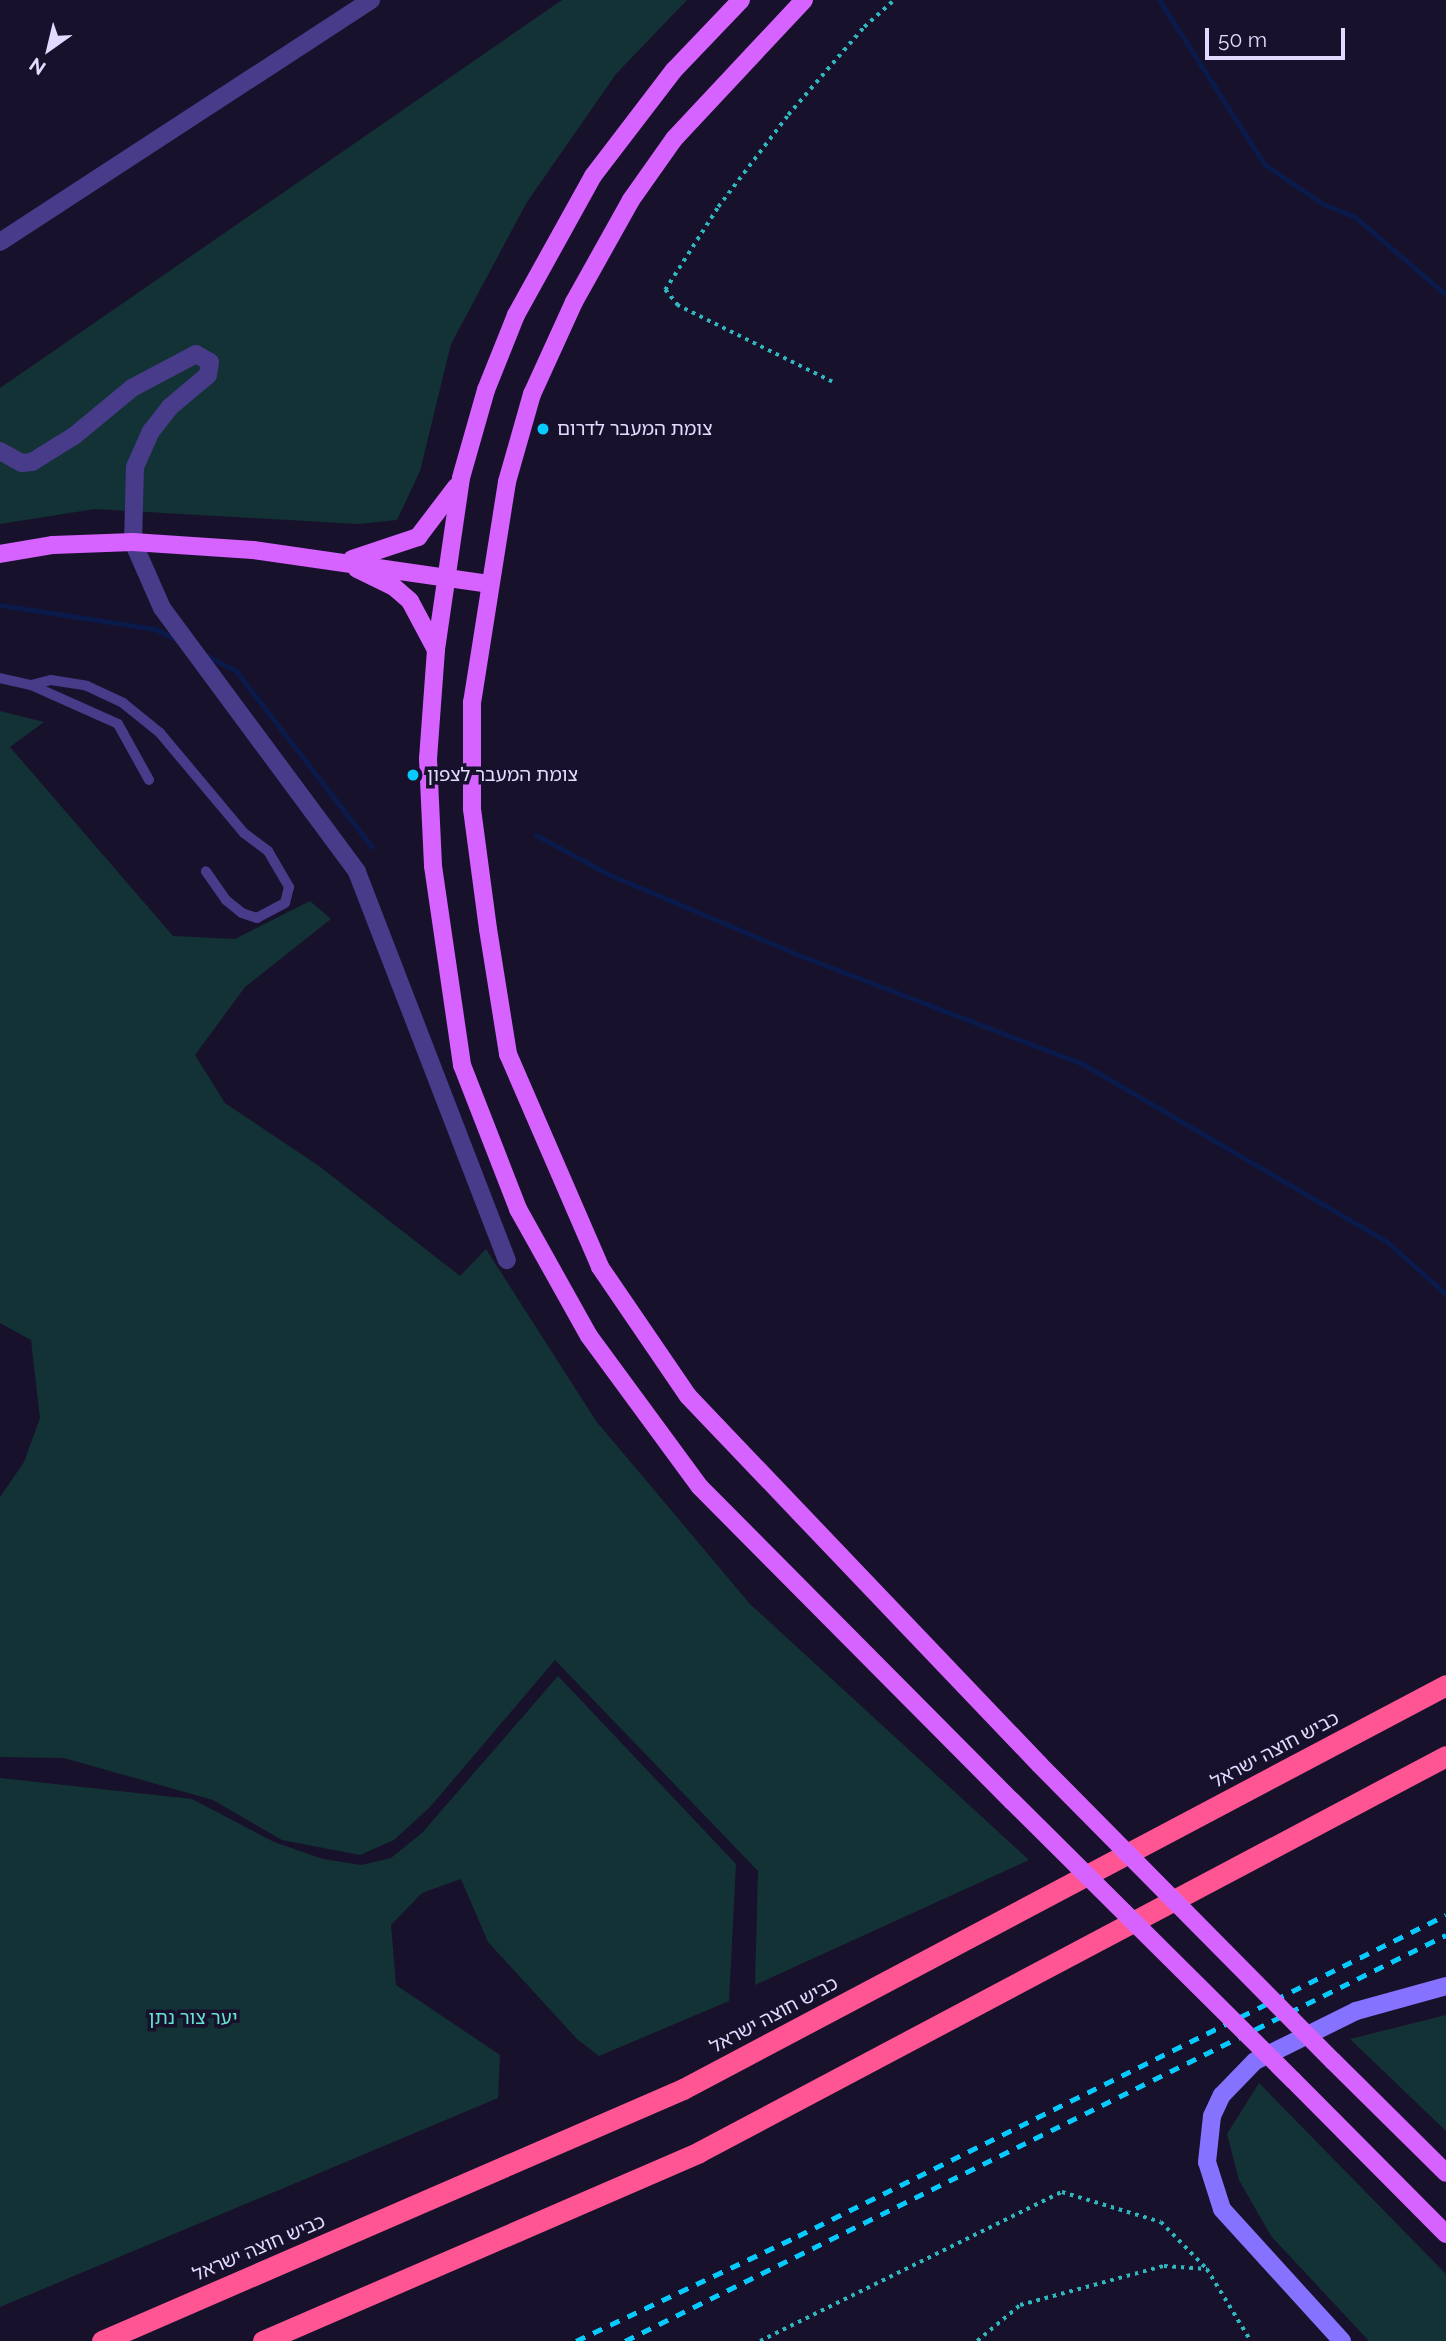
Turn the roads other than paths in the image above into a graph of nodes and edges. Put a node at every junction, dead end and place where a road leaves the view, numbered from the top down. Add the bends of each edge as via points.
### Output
1 (371, 0) edge
2 (741, 0) edge
3 (804, 0) edge
4 (0, 242) edge
5 (0, 451) edge
6 (461, 478) junction
7 (132, 542) junction
8 (0, 554) edge
9 (342, 562) junction
10 (445, 576) junction
11 (489, 584) junction
12 (436, 650) junction
13 (0, 678) edge
14 (31, 685) junction
15 (149, 780) dead end
16 (206, 871) dead end
17 (507, 1261) dead end
18 (1446, 1685) edge
19 (1446, 1756) edge
20 (1446, 1986) edge
21 (1446, 2173) edge
22 (1446, 2234) edge
23 (102, 2341) edge
24 (262, 2341) edge
25 (1342, 2341) edge

1 - 4 street
2 - 6 main road via 674,70 593,176 516,314 486,390
3 - 11 main road via 674,139 631,200 574,302 532,394 508,482
5 - 7 street via 23,463 32,462 74,436 132,388 186,358 204,357 212,370 170,407 151,431 135,467
6 - 9 main road via 433,523 418,537
6 - 10 main road
7 - 8 main road via 53,545
7 - 9 main road via 253,550
7 - 17 street via 162,608 357,872
9 - 10 main road
9 - 12 main road via 394,587 410,601
10 - 11 main road
10 - 12 main road
11 - 21 main road, bridge via 472,702 472,809 508,1054 600,1266 688,1396 1039,1764
12 - 22 main road, bridge via 428,759 433,866 462,1065 518,1209 589,1336 700,1487
13 - 14 lane
14 - 15 lane via 118,724
14 - 16 lane via 51,680 87,685 123,703 160,733 244,833 268,851 289,887 285,903 257,918 242,913 226,900
18 - 23 highway, כביש חוצה ישראל via 684,2089
19 - 24 highway via 699,2152
20 - 25 street via 1356,2011 1255,2061 1222,2095 1212,2116 1207,2162 1222,2208

